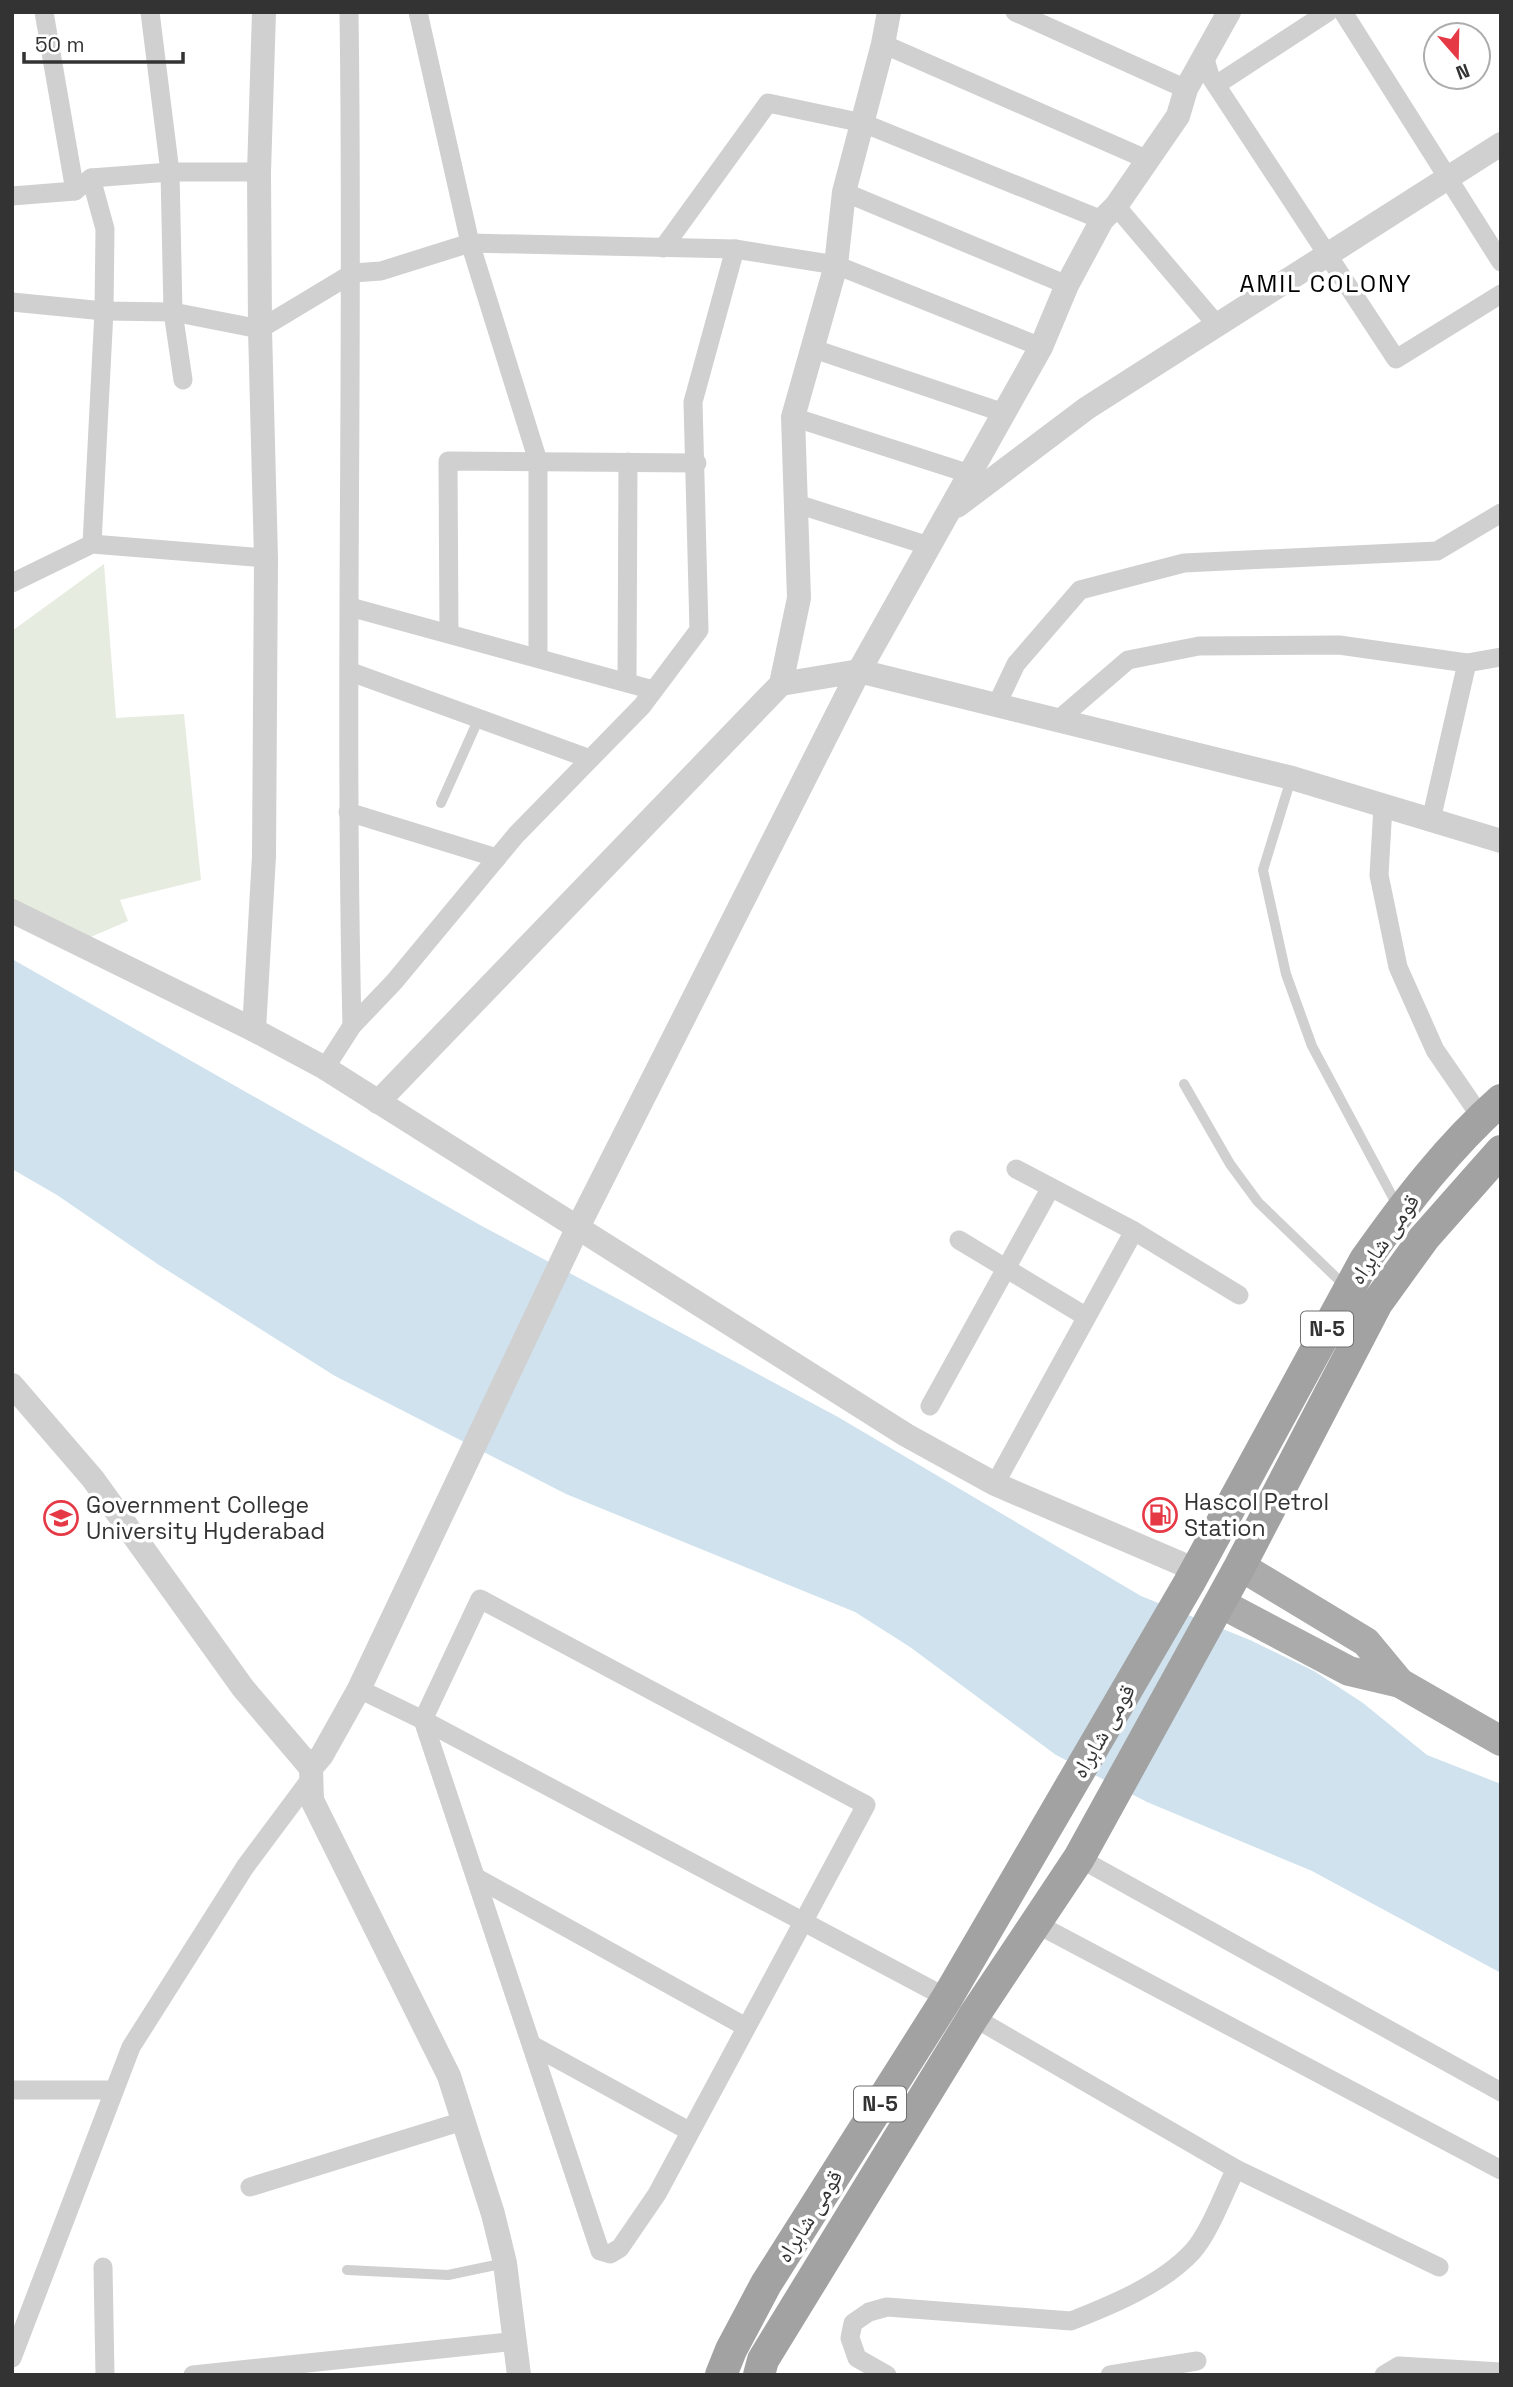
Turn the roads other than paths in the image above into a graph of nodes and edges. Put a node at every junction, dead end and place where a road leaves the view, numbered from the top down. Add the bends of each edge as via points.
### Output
1 (44, 12) edge
2 (150, 12) edge
3 (264, 12) edge
4 (349, 12) edge
5 (418, 12) edge
6 (889, 12) edge
7 (1016, 12) edge
8 (1328, 12) edge
9 (1343, 12) edge
10 (1226, 14) edge
11 (883, 44) junction
12 (1204, 56) junction
13 (1216, 85) junction
14 (1186, 89) junction
15 (863, 123) junction
16 (1501, 144) edge
17 (1148, 160) junction
18 (170, 172) junction
19 (259, 172) junction
20 (91, 178) junction
21 (1448, 178) junction
22 (75, 191) junction
23 (844, 192) junction
24 (12, 196) edge
25 (1109, 213) junction
26 (470, 243) junction
27 (663, 248) junction
28 (735, 250) junction
29 (1326, 256) junction
30 (1501, 262) edge
31 (836, 265) junction
32 (353, 273) junction
33 (1067, 285) junction
34 (1501, 294) edge
35 (12, 302) edge
36 (104, 311) junction
37 (173, 312) junction
38 (1217, 325) junction
39 (260, 329) junction
40 (1041, 347) junction
41 (811, 348) junction
42 (183, 380) dead end
43 (1004, 412) junction
44 (793, 417) junction
45 (538, 461) junction
46 (628, 462) junction
47 (697, 463) junction
48 (970, 474) junction
49 (794, 503) junction
50 (948, 512) junction
51 (1501, 513) edge
52 (92, 544) junction
53 (929, 546) junction
54 (266, 558) junction
55 (12, 583) edge
56 (350, 607) junction
57 (450, 633) junction
58 (538, 657) junction
59 (1501, 657) edge
60 (1467, 663) junction
61 (859, 671) junction
62 (351, 672) junction
63 (627, 682) junction
64 (781, 684) junction
65 (653, 690) junction
66 (996, 706) junction
67 (479, 719) junction
68 (1057, 721) junction
69 (590, 758) junction
70 (1292, 778) junction
71 (441, 803) dead end
72 (1383, 806) junction
73 (348, 812) junction
74 (1431, 820) junction
75 (1501, 841) edge
76 (497, 858) junction
77 (12, 911) edge
78 (352, 1026) junction
79 (254, 1030) junction
80 (325, 1068) junction
81 (1184, 1084) dead end
82 (378, 1102) junction
83 (1491, 1109) edge
84 (1501, 1151) edge
85 (1016, 1169) dead end
86 (1050, 1189) junction
87 (1399, 1211) junction
88 (578, 1227) junction
89 (1134, 1231) junction
90 (959, 1240) dead end
91 (1006, 1269) junction
92 (1348, 1289) junction
93 (1239, 1295) dead end
94 (1377, 1303) junction
95 (1085, 1316) junction
96 (12, 1384) edge
97 (930, 1406) dead end
98 (995, 1483) junction
99 (1240, 1566) junction
100 (1193, 1577) junction
101 (1217, 1608) junction
102 (1400, 1683) junction
103 (359, 1689) junction
104 (423, 1720) junction
105 (1501, 1741) edge
106 (310, 1774) junction
107 (1079, 1858) junction
108 (477, 1878) junction
109 (803, 1923) junction
110 (1035, 1923) junction
111 (947, 1998) junction
112 (973, 2017) junction
113 (746, 2027) junction
114 (532, 2045) junction
115 (12, 2090) edge
116 (114, 2090) junction
117 (1501, 2092) edge
118 (463, 2120) junction
119 (689, 2131) junction
120 (1236, 2169) junction
121 (1501, 2170) edge
122 (250, 2187) dead end
123 (505, 2263) junction
124 (103, 2267) dead end
125 (1439, 2267) dead end
126 (347, 2270) dead end
127 (765, 2284) junction
128 (798, 2303) junction
129 (517, 2341) junction
130 (12, 2358) edge
131 (1197, 2361) dead end
132 (1501, 2372) edge
133 (105, 2375) edge
134 (193, 2375) edge
135 (519, 2375) edge
136 (721, 2375) edge
137 (759, 2375) edge
138 (887, 2375) edge
139 (1110, 2375) edge
140 (1384, 2375) edge

1 - 22 street
2 - 18 street
3 - 19 street
4 - 32 street
5 - 26 street
6 - 11 street
7 - 14 street
8 - 13 street
9 - 21 street
10 - 12 street
11 - 15 street
11 - 17 street
12 - 13 street
12 - 14 street
13 - 29 street
14 - 17 street via 1178,116
15 - 23 street
15 - 25 street
15 - 27 street via 768,103
16 - 21 street
17 - 25 street
18 - 19 street
18 - 20 street
18 - 37 street
19 - 39 street
20 - 22 street
20 - 36 street via 105,229
21 - 29 street
21 - 30 street
22 - 24 street
23 - 31 street
23 - 33 street
25 - 33 street
25 - 38 street
26 - 27 street
26 - 32 street via 381,271
26 - 45 street
27 - 28 street
28 - 31 street
28 - 47 street via 693,402
29 - 34 street via 1396,359
29 - 38 street
31 - 40 street
31 - 41 street
32 - 39 street
32 - 56 street
33 - 40 street
35 - 36 street
36 - 37 street
36 - 52 street
37 - 39 street
37 - 42 street
38 - 50 street via 1087,408
39 - 54 street
40 - 43 street
41 - 43 street
41 - 44 street
43 - 48 street
44 - 48 street
44 - 49 street
45 - 46 street
45 - 57 street via 448,461
45 - 58 street
46 - 47 street
46 - 63 street
47 - 65 street via 699,630
48 - 50 street
49 - 53 street
49 - 64 street via 799,598
50 - 53 street
51 - 66 street via 1437,551 1184,563 1080,590 1016,664
52 - 54 street
52 - 55 street
53 - 61 street
54 - 79 street via 264,856
56 - 57 street
56 - 62 street
57 - 58 street
58 - 63 street
59 - 60 street
60 - 68 street via 1339,645 1199,646 1128,660
60 - 74 street
61 - 64 street
61 - 66 street
61 - 88 street
62 - 67 street
62 - 73 street
63 - 65 street
64 - 82 street
65 - 69 street
66 - 68 street
67 - 69 street
67 - 71 lane
68 - 70 street
69 - 76 street
70 - 72 street
70 - 87 lane via 1263,870 1286,974 1312,1046
72 - 74 street
72 - 83 street via 1379,875 1398,967 1435,1050
73 - 76 street
73 - 78 street
74 - 75 street
76 - 78 street
77 - 79 street
78 - 80 street
79 - 80 street
80 - 82 street
81 - 92 lane via 1230,1164 1258,1202
82 - 88 street
83 - 87 highway, قومی شاہراہ / N-5
84 - 94 highway, قومی شاہراہ / N-5 via 1424,1238
85 - 86 street
86 - 89 street
86 - 91 street
87 - 92 highway, قومی شاہراہ / N-5
88 - 98 street via 906,1435
88 - 103 street
89 - 93 street
89 - 95 street
90 - 91 street
91 - 95 street
91 - 97 street
92 - 94 highway
92 - 100 highway, قومی شاہراہ / N-5
94 - 99 highway, قومی شاہراہ / N-5
95 - 98 street
96 - 106 street via 93,1479
98 - 100 street
99 - 101 highway, قومی شاہراہ / N-5
99 - 102 main road via 1366,1642
100 - 111 highway, قومی شاہراہ / N-5
101 - 102 main road via 1349,1671
101 - 107 highway, قومی شاہراہ / N-5
102 - 105 main road
103 - 104 street
103 - 106 street
104 - 108 street
104 - 109 street
104 - 109 street via 480,1599 866,1805
106 - 116 street via 245,1867 131,2048
106 - 118 street via 312,1800 449,2076
107 - 110 highway, قومی شاہراہ / N-5
107 - 117 street
108 - 113 street
108 - 114 street
109 - 111 street
109 - 113 street
110 - 112 highway, قومی شاہراہ / N-5
110 - 121 street
111 - 127 highway, قومی شاہراہ / N-5
112 - 120 street
112 - 128 highway, قومی شاہراہ / N-5
113 - 119 street
114 - 119 street
114 - 119 street via 600,2250 610,2253 620,2248 657,2194
115 - 116 street
116 - 130 street
118 - 122 street
118 - 123 street
120 - 125 street
120 - 138 street via 1195,2249 1167,2274 1099,2310 1070,2321 887,2307 869,2312 853,2323 850,2338 857,2358
123 - 126 lane via 448,2276
123 - 129 street
124 - 133 street
127 - 128 highway
127 - 136 highway, قومی شاہراہ / N-5
128 - 137 highway, قومی شاہراہ / N-5 via 763,2360
129 - 134 street
129 - 135 street
131 - 139 street
132 - 140 street via 1399,2366

